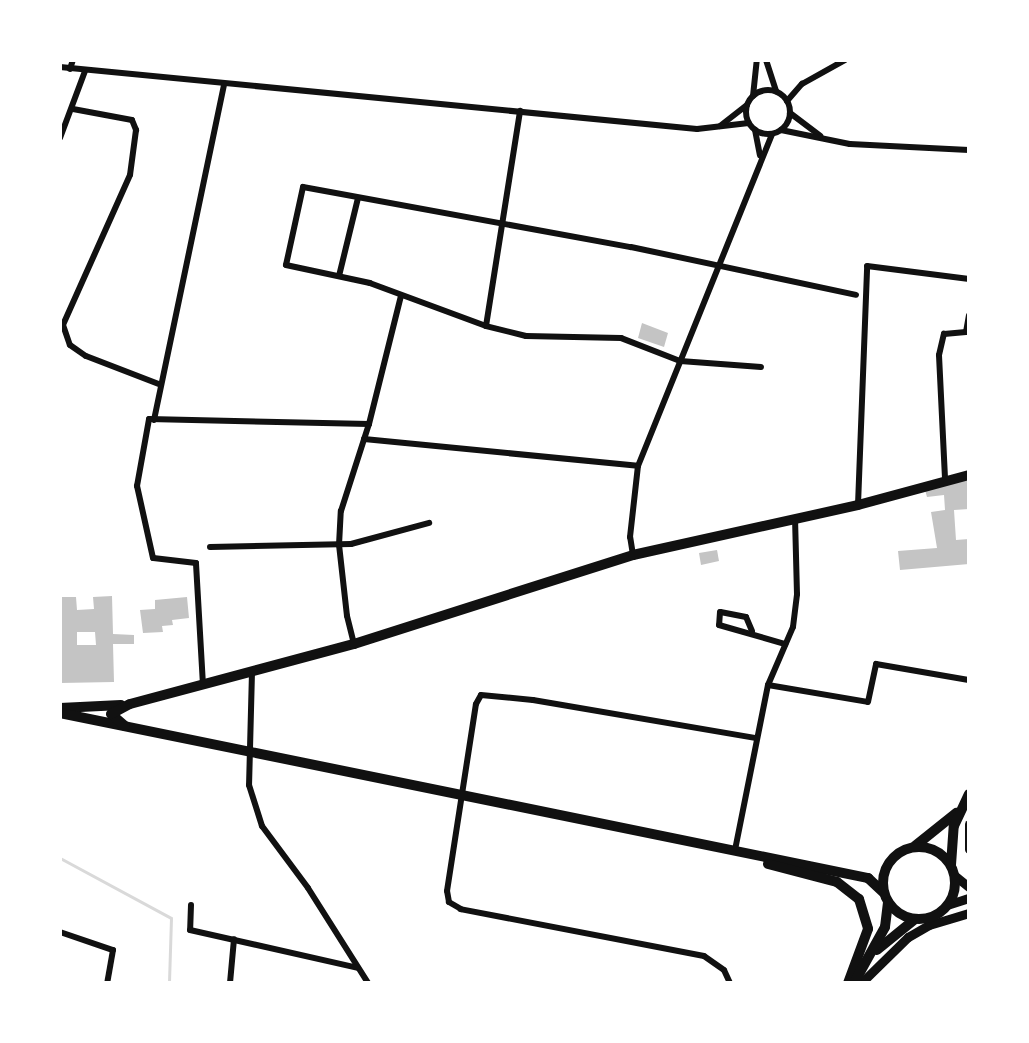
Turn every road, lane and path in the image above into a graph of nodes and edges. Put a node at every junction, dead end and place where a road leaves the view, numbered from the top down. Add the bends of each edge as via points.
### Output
1 (73, 60) edge
2 (757, 60) edge
3 (766, 60) edge
4 (845, 60) edge
5 (60, 68) edge
6 (70, 69) junction
7 (85, 72) junction
8 (224, 84) junction
9 (776, 92) junction
10 (753, 96) junction
11 (788, 101) junction
12 (747, 105) junction
13 (73, 109) junction
14 (520, 111) junction
15 (790, 114) junction
16 (749, 123) junction
17 (716, 129) junction
18 (755, 130) junction
19 (781, 130) junction
20 (772, 134) junction
21 (60, 138) edge
22 (823, 138) junction
23 (969, 150) edge
24 (760, 156) junction
25 (358, 198) junction
26 (504, 225) junction
27 (720, 268) junction
28 (339, 276) junction
29 (969, 279) edge
30 (400, 296) junction
31 (856, 296) dead end
32 (969, 315) edge
33 (486, 326) junction
34 (680, 361) junction
35 (761, 367) dead end
36 (161, 385) junction
37 (152, 419) junction
38 (369, 423) junction
39 (364, 439) junction
40 (638, 466) junction
41 (969, 475) edge
42 (945, 478) junction
43 (858, 505) junction
44 (795, 519) junction
45 (429, 523) dead end
46 (339, 545) junction
47 (210, 547) dead end
48 (633, 555) junction
49 (752, 631) junction
50 (354, 644) junction
51 (785, 644) junction
52 (252, 672) junction
53 (969, 680) edge
54 (202, 685) junction
55 (768, 685) junction
56 (130, 704) junction
57 (60, 708) edge
58 (60, 713) edge
59 (125, 726) junction
60 (755, 738) junction
61 (251, 753) junction
62 (462, 794) junction
63 (969, 794) edge
64 (960, 808) junction
65 (969, 824) edge
66 (913, 847) junction
67 (969, 849) edge
68 (735, 850) junction
69 (952, 870) junction
70 (969, 887) edge
71 (886, 897) junction
72 (969, 898) edge
73 (191, 905) dead end
74 (947, 905) junction
75 (969, 913) edge
76 (915, 919) junction
77 (60, 932) edge
78 (234, 939) junction
79 (871, 957) junction
80 (358, 968) junction
81 (107, 983) edge
82 (230, 983) edge
83 (368, 983) edge
84 (730, 983) edge
85 (848, 983) edge
86 (854, 983) edge
87 (861, 983) edge

1 - 6 street
2 - 10 street
3 - 9 street
4 - 11 street via 802,84
5 - 6 street
6 - 7 street
7 - 8 street
7 - 13 street
8 - 14 street
8 - 36 street
9 - 10 street via 763,91
9 - 11 street
10 - 12 street
11 - 15 street
12 - 16 street
12 - 17 street
13 - 21 street
13 - 36 street via 132,120 136,130 130,175 63,325 70,345 86,356
14 - 17 street
14 - 26 street
15 - 19 street
15 - 22 street
16 - 17 street
16 - 18 street
18 - 20 street
18 - 24 street
19 - 20 street
19 - 22 street
20 - 24 street
22 - 23 street via 863,145
24 - 27 street
25 - 26 street
25 - 28 street
25 - 28 street via 303,187 286,265
26 - 27 street
26 - 33 street
27 - 31 street
27 - 34 street
28 - 30 street
29 - 43 street via 867,266
30 - 33 street
30 - 38 street
32 - 42 street via 966,332 944,334 939,355
33 - 34 street via 526,336 621,338
34 - 35 street
34 - 40 street
36 - 37 street
37 - 38 street
37 - 54 street via 137,486 153,558 196,562
38 - 39 street
39 - 40 street
39 - 46 street via 341,511
40 - 48 street via 630,537
41 - 42 main road
42 - 43 main road
43 - 44 main road
44 - 48 main road
44 - 51 street via 797,594 793,627
45 - 46 street
46 - 47 street
46 - 50 street
48 - 50 main road
49 - 49 street via 719,625 720,612 746,617
49 - 51 street
50 - 52 main road
51 - 55 street
52 - 54 main road
52 - 61 street
53 - 55 street via 876,664 868,702
54 - 56 main road
55 - 60 street
56 - 57 main road
56 - 59 main road via 111,714
58 - 59 main road
59 - 61 main road
60 - 62 street via 533,700 481,695 476,704
60 - 68 street
61 - 62 main road
61 - 80 street via 249,785 262,826 308,888
62 - 68 main road
62 - 84 street via 447,891 449,902 461,909 704,956 723,970
63 - 64 main road
64 - 66 main road via 927,840
64 - 69 main road via 950,840
65 - 67 main road
66 - 69 main road via 939,852
66 - 71 main road via 888,863
68 - 71 main road via 868,878
68 - 85 main road via 852,890 866,913 868,929
69 - 70 main road
69 - 74 main road via 955,886
71 - 76 main road via 899,913
71 - 79 main road via 887,920
72 - 74 main road
73 - 78 street via 190,930
74 - 76 main road via 933,916
75 - 87 main road via 929,925 908,937
76 - 79 main road
77 - 81 street via 113,950
78 - 80 street
78 - 82 street
79 - 86 main road
80 - 83 street

